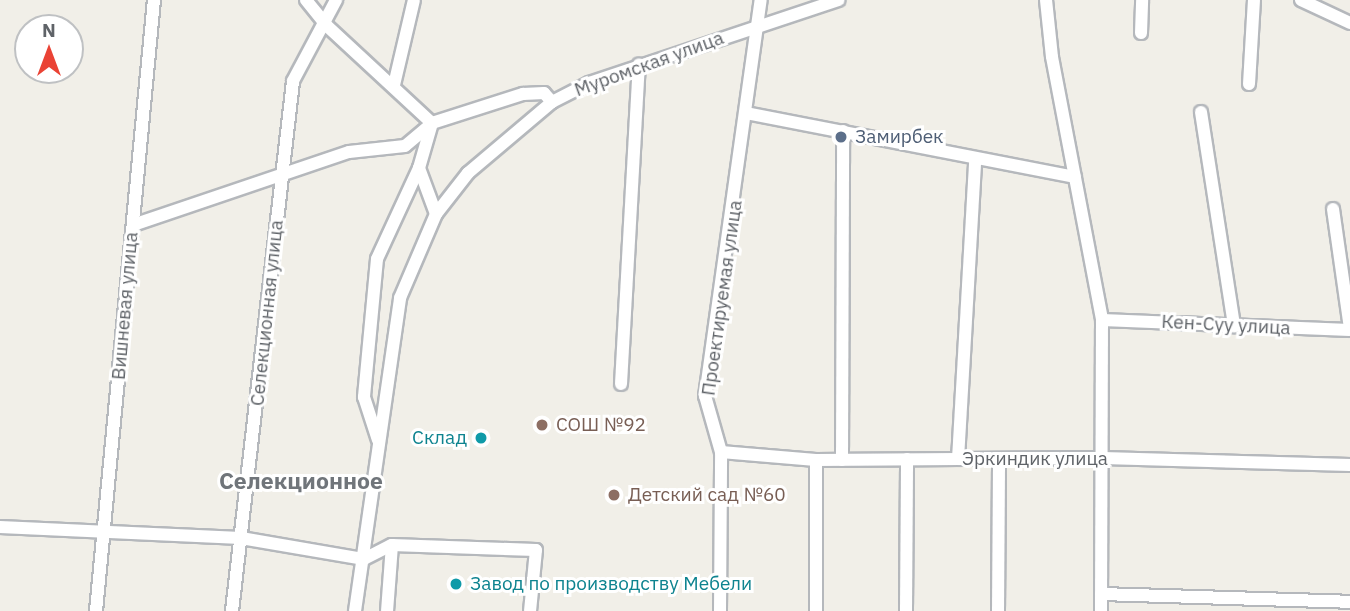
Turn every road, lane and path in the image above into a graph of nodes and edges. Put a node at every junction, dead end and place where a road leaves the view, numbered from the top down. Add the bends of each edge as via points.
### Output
1 (154, 0) edge
2 (306, 0) edge
3 (336, 0) edge
4 (414, 0) edge
5 (761, 0) edge
6 (839, 0) edge
7 (1046, 0) edge
8 (1142, 0) edge
9 (1254, 0) edge
10 (1301, 0) edge
11 (1350, 23) edge
12 (326, 25) junction
13 (757, 26) junction
14 (1141, 33) dead end
15 (639, 65) junction
16 (1249, 84) dead end
17 (394, 85) junction
18 (552, 102) junction
19 (1201, 112) dead end
20 (746, 113) junction
21 (432, 123) junction
22 (843, 131) junction
23 (975, 160) junction
24 (419, 167) junction
25 (282, 173) junction
26 (1075, 177) junction
27 (1333, 209) dead end
28 (436, 214) junction
29 (133, 225) junction
30 (1102, 320) junction
31 (1234, 326) junction
32 (1350, 330) edge
33 (621, 384) dead end
34 (378, 440) junction
35 (721, 452) junction
36 (1103, 458) junction
37 (907, 459) junction
38 (816, 460) junction
39 (842, 460) junction
40 (958, 460) junction
41 (999, 460) junction
42 (1350, 465) edge
43 (0, 527) edge
44 (104, 534) junction
45 (241, 538) junction
46 (392, 545) junction
47 (364, 558) junction
48 (1101, 594) junction
49 (1350, 602) edge
50 (96, 611) edge
51 (232, 611) edge
52 (355, 611) edge
53 (387, 611) edge
54 (530, 611) edge
55 (720, 611) edge
56 (816, 611) edge
57 (906, 611) edge
58 (998, 611) edge
59 (1101, 611) edge

1 - 29 street, Вишневая улица
2 - 12 street
3 - 12 street, Селекционная улица
4 - 17 street
5 - 13 street, Проектируемая улица
6 - 13 street, Муромская улица
7 - 26 street
8 - 14 street
9 - 16 street
10 - 11 street
12 - 17 street
12 - 25 street, Селекционная улица via 303,55 293,81
13 - 15 street, Муромская улица
13 - 20 street, Проектируемая улица
15 - 18 street, Муромская улица
15 - 33 street
17 - 21 street
18 - 21 street via 544,93 523,94
18 - 28 street, Муромская улица via 468,173
19 - 31 street
20 - 22 street
20 - 35 street, Проектируемая улица via 705,396
21 - 24 street
21 - 25 street via 405,146 349,152
22 - 23 street
22 - 39 street
23 - 26 street
23 - 40 street
24 - 28 street
24 - 34 street via 377,259 364,397
25 - 29 street
25 - 45 street, Селекционная улица
26 - 30 street
27 - 32 street
28 - 34 street, Муромская улица via 400,298
29 - 44 street, Вишневая улица
30 - 31 street, Кен-Суу улица
30 - 36 street
31 - 32 street, Кен-Суу улица
34 - 47 street, Муромская улица
35 - 38 street, Эркиндик улица
35 - 55 street, Проектируемая улица
36 - 41 street, Эркиндик улица
36 - 42 street, Эркиндик улица
36 - 48 street
37 - 39 street, Эркиндик улица
37 - 40 street, Эркиндик улица
37 - 57 street
38 - 39 street, Эркиндик улица
38 - 56 street
40 - 41 street, Эркиндик улица
41 - 58 street
43 - 44 street
44 - 45 street
44 - 50 street, Вишневая улица
45 - 47 street
45 - 51 street, Селекционная улица
46 - 47 street
46 - 53 street
46 - 54 street via 536,550
47 - 52 street
48 - 49 street
48 - 59 street

